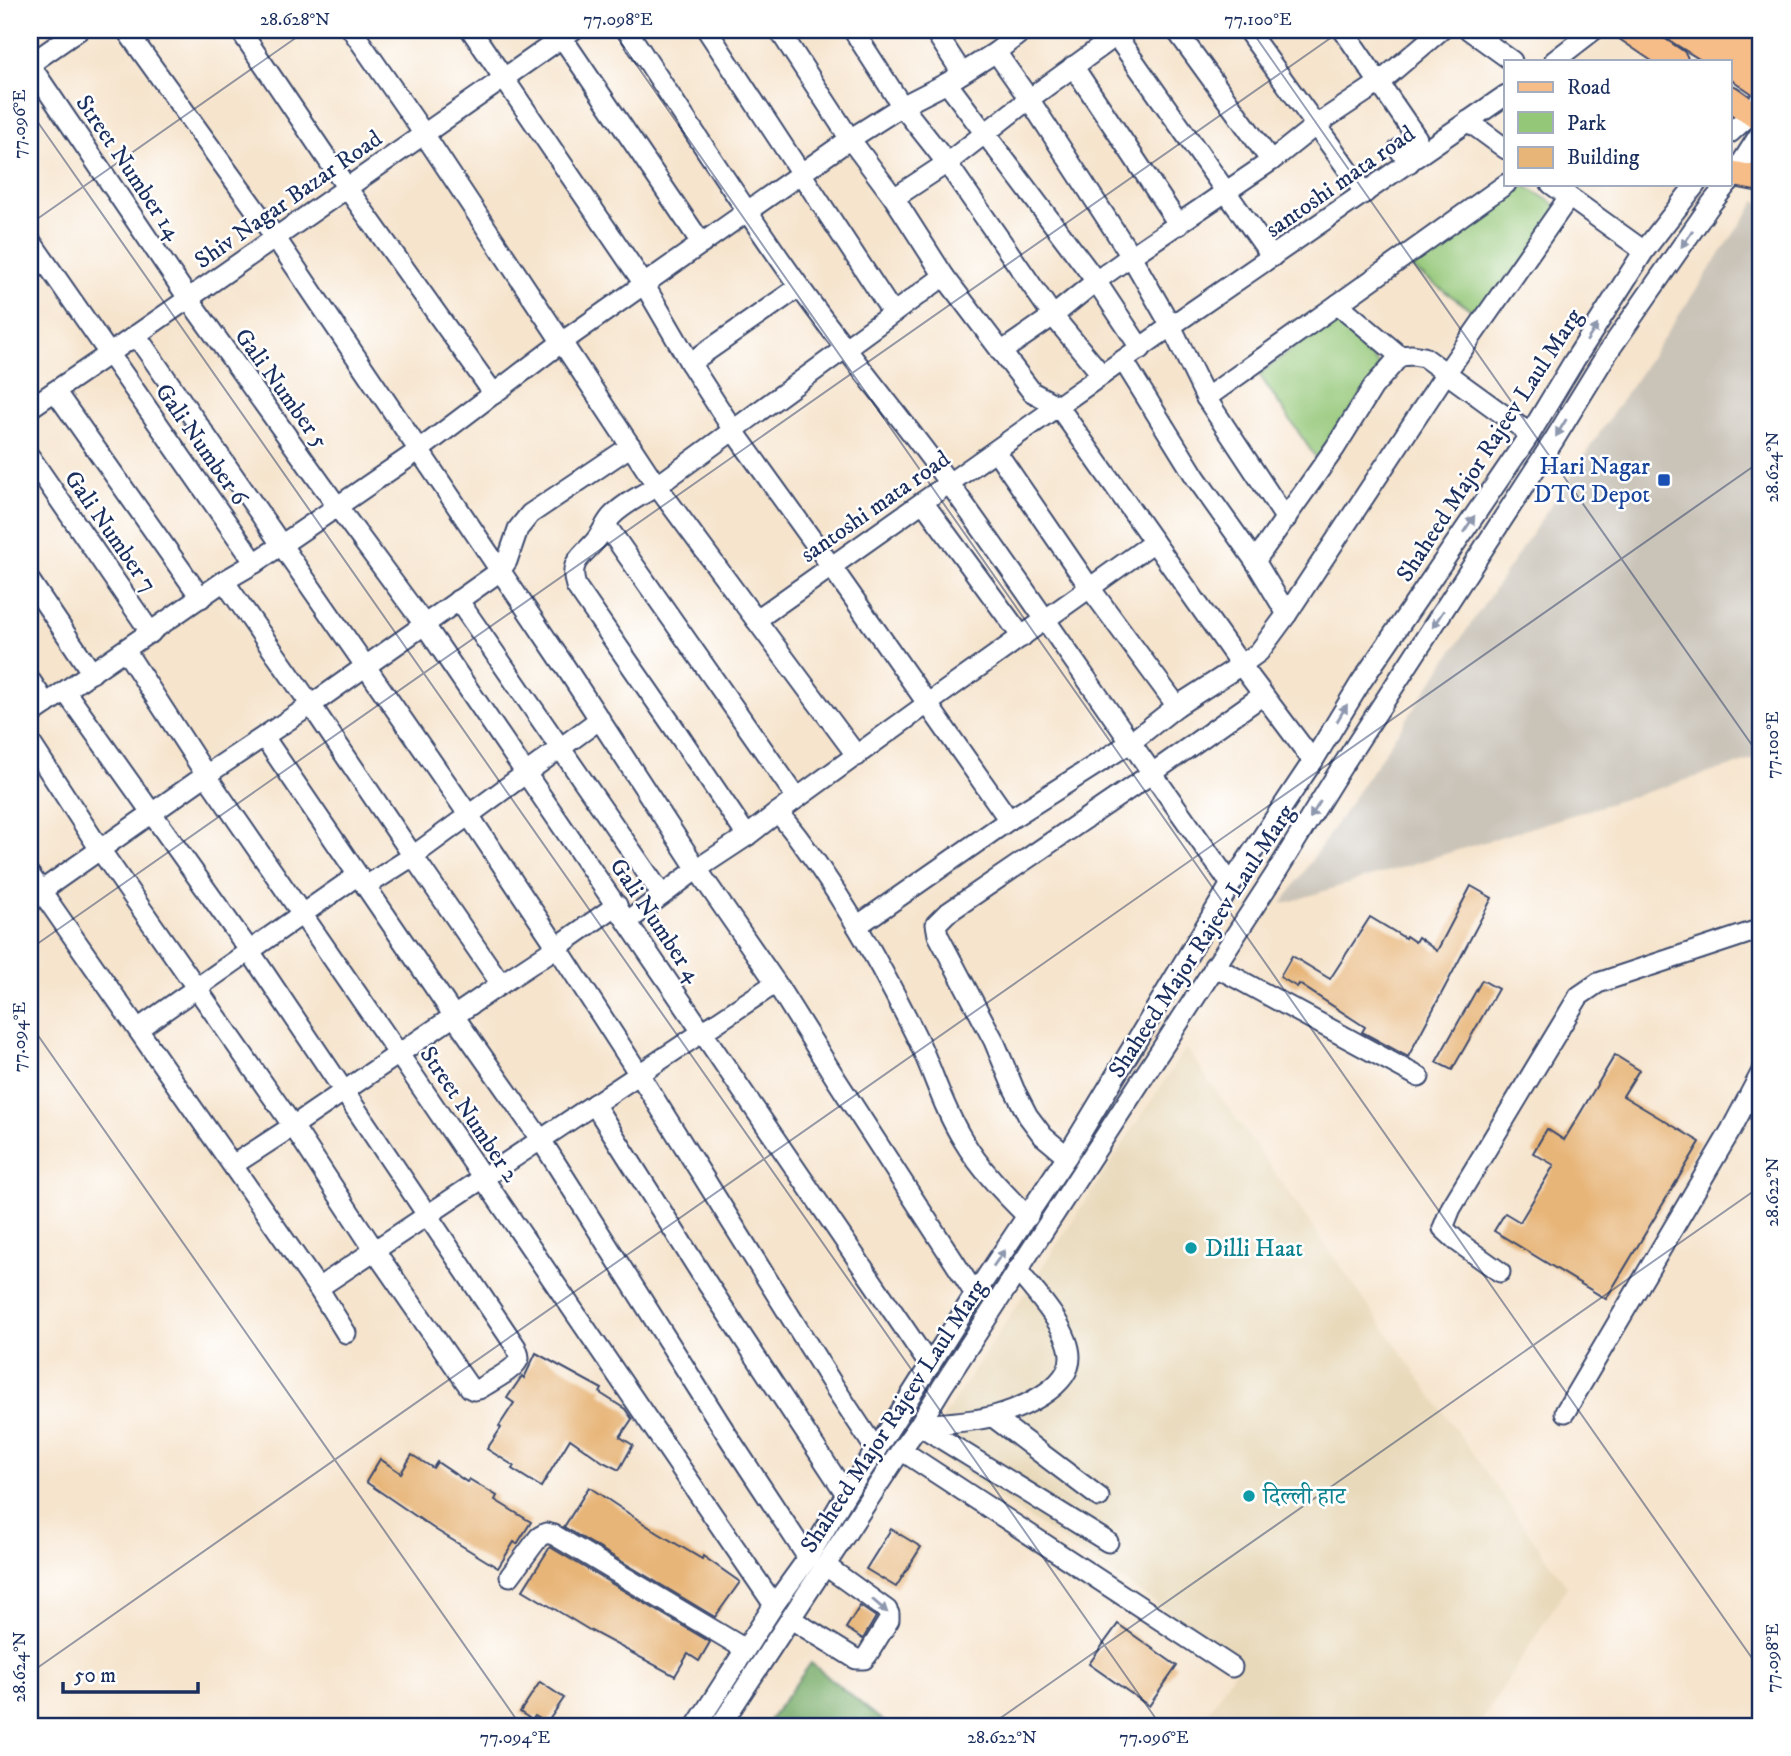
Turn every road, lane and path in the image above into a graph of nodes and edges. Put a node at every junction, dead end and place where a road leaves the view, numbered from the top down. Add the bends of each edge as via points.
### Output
1 (79, 30) edge
2 (126, 30) edge
3 (240, 30) edge
4 (352, 30) edge
5 (471, 30) edge
6 (627, 30) edge
7 (707, 30) edge
8 (779, 30) edge
9 (853, 30) edge
10 (934, 30) edge
11 (1176, 30) edge
12 (1247, 30) edge
13 (1343, 30) edge
14 (1441, 30) edge
15 (1469, 30) edge
16 (1594, 30) edge
17 (1629, 30) edge
18 (1677, 30) edge
19 (1019, 31) edge
20 (564, 32) edge
21 (1118, 32) edge
22 (1705, 47) junction
23 (996, 52) junction
24 (1761, 52) edge
25 (1511, 60) edge
26 (1555, 60) edge
27 (1674, 60) edge
28 (1725, 60) edge
29 (30, 64) edge
30 (1732, 65) edge
31 (1073, 66) junction
32 (504, 78) junction
33 (954, 78) junction
34 (1379, 83) junction
35 (1761, 84) edge
36 (1504, 96) edge
37 (1029, 99) junction
38 (1732, 99) edge
39 (902, 106) junction
40 (1759, 116) edge
41 (1468, 121) junction
42 (1316, 125) junction
43 (1732, 132) edge
44 (424, 134) junction
45 (985, 134) junction
46 (850, 139) junction
47 (1504, 148) edge
48 (1271, 161) junction
49 (947, 163) junction
50 (1409, 163) junction
51 (802, 174) junction
52 (1732, 177) edge
53 (1732, 179) edge
54 (1761, 179) edge
55 (1504, 185) edge
56 (1554, 186) edge
57 (1694, 186) edge
58 (1725, 186) edge
59 (347, 188) junction
60 (1226, 192) junction
61 (1364, 193) junction
62 (1569, 197) junction
63 (894, 198) junction
64 (747, 212) junction
65 (1178, 225) junction
66 (275, 237) junction
67 (30, 240) edge
68 (702, 244) junction
69 (1644, 251) junction
70 (1131, 256) junction
71 (1272, 257) junction
72 (944, 276) junction
73 (1096, 281) junction
74 (644, 284) junction
75 (799, 287) junction
76 (188, 298) junction
77 (1338, 304) junction
78 (892, 312) junction
79 (1053, 317) junction
80 (1171, 326) junction
81 (136, 335) junction
82 (562, 342) junction
83 (1141, 349) junction
84 (845, 350) junction
85 (1001, 352) junction
86 (109, 354) junction
87 (1400, 356) junction
88 (1123, 360) junction
89 (690, 363) junction
90 (1446, 373) junction
91 (1102, 375) junction
92 (55, 391) junction
93 (494, 394) junction
94 (1206, 398) junction
95 (1058, 406) junction
96 (30, 408) edge
97 (733, 430) junction
98 (1530, 435) junction
99 (631, 446) junction
100 (418, 451) junction
101 (996, 451) junction
102 (30, 457) edge
103 (949, 483) junction
104 (657, 486) junction
105 (923, 502) junction
106 (337, 506) junction
107 (1286, 519) junction
108 (606, 525) junction
109 (1154, 542) junction
110 (281, 545) junction
111 (1255, 561) junction
112 (255, 563) junction
113 (831, 566) junction
114 (500, 571) junction
115 (30, 581) edge
116 (224, 582) junction
117 (1090, 588) junction
118 (201, 598) junction
119 (458, 600) junction
120 (1287, 614) junction
121 (757, 620) junction
122 (1046, 620) junction
123 (424, 624) junction
124 (151, 633) junction
125 (1022, 637) junction
126 (125, 650) junction
127 (1241, 665) junction
128 (366, 666) junction
129 (92, 673) junction
130 (30, 680) edge
131 (65, 691) junction
132 (1263, 695) junction
133 (927, 704) junction
134 (312, 705) junction
135 (1177, 706) junction
136 (38, 710) edge
137 (600, 719) junction
138 (264, 737) junction
139 (30, 742) edge
140 (1130, 743) junction
141 (559, 748) junction
142 (857, 756) junction
143 (1313, 761) junction
144 (525, 772) junction
145 (1151, 774) junction
146 (206, 775) junction
147 (797, 798) junction
148 (778, 812) junction
149 (153, 813) junction
150 (468, 814) junction
151 (1009, 820) junction
152 (747, 836) junction
153 (101, 851) junction
154 (413, 856) junction
155 (697, 869) junction
156 (362, 880) junction
157 (35, 883) edge
158 (1231, 884) junction
159 (662, 895) junction
160 (622, 913) junction
161 (302, 914) junction
162 (857, 926) junction
163 (1761, 929) edge
164 (557, 947) junction
165 (249, 950) junction
166 (1214, 966) junction
167 (776, 983) junction
168 (500, 984) junction
169 (196, 988) junction
170 (454, 1016) junction
171 (138, 1029) junction
172 (703, 1032) junction
173 (398, 1053) junction
174 (1761, 1073) edge
175 (639, 1074) junction
176 (1419, 1077) dead end
177 (343, 1092) junction
178 (594, 1104) junction
179 (293, 1126) junction
180 (541, 1139) junction
181 (1067, 1156) junction
182 (233, 1165) junction
183 (483, 1177) junction
184 (427, 1215) junction
185 (1028, 1217) junction
186 (375, 1251) junction
187 (1017, 1270) junction
188 (1500, 1272) dead end
189 (318, 1288) junction
190 (975, 1294) junction
191 (346, 1333) dead end
192 (930, 1366) junction
193 (1565, 1412) dead end
194 (993, 1417) junction
195 (919, 1425) junction
196 (876, 1450) junction
197 (901, 1450) junction
198 (846, 1494) junction
199 (1099, 1497) dead end
200 (1108, 1542) dead end
201 (817, 1562) junction
202 (510, 1576) dead end
203 (774, 1605) junction
204 (791, 1619) junction
205 (745, 1650) junction
206 (1232, 1667) dead end
207 (695, 1726) edge
208 (720, 1726) edge

1 - 29 street
2 - 66 street
3 - 59 street
4 - 44 street
5 - 32 street
6 - 64 street
7 - 51 street
8 - 46 street
9 - 39 street
10 - 33 street
11 - 48 street
12 - 42 street
13 - 34 street
14 - 34 street
15 - 25 street
16 - 26 street
17 - 27 main road
18 - 22 main road
19 - 23 street
20 - 32 street, Shiv Nagar Bazar Road
20 - 68 street
21 - 31 street
21 - 60 street
22 - 24 main road
22 - 28 main road
23 - 33 street
23 - 37 street
29 - 76 street, Street Number 14
30 - 35 main road
31 - 37 street
31 - 65 street
32 - 44 street, Shiv Nagar Bazar Road
32 - 74 street
33 - 39 street
33 - 45 street
34 - 42 street
34 - 50 street via 1417,138 1399,149
36 - 41 street, santoshi mata road
37 - 45 street
37 - 70 street
38 - 40 main road
39 - 46 street
39 - 49 street
40 - 43 street
40 - 52 street, Shaheed Major Rajeev Laul Marg
41 - 47 street
41 - 50 street, santoshi mata road
42 - 48 street
42 - 61 street
44 - 59 street, Shiv Nagar Bazar Road
44 - 82 street
45 - 49 street
45 - 73 street
46 - 51 street
46 - 63 street
48 - 60 street
49 - 63 street
49 - 79 street
50 - 61 street, santoshi mata road
51 - 64 street
51 - 78 street
53 - 54 main road
55 - 77 street
56 - 62 street
57 - 69 street, Shaheed Major Rajeev Laul Marg
58 -> 166 street, Shaheed Major Rajeev Laul Marg via 1608,352
59 - 66 street, Shiv Nagar Bazar Road
59 - 93 street
60 - 65 street
60 - 71 street
61 - 71 street, santoshi mata road
62 - 69 street
62 - 90 street
63 - 72 street
64 - 68 street
64 - 75 street
65 - 70 street
66 - 76 street, Shiv Nagar Bazar Road
66 - 100 street
67 - 86 street, Gali Number 6
68 - 74 street
98 -> 69 street, Shaheed Major Rajeev Laul Marg
70 - 73 street
70 - 80 street
71 - 80 street, santoshi mata road
72 - 78 street
72 - 85 street
73 - 79 street
73 - 83 street
74 - 82 street
74 - 89 street
75 - 84 street
75 - 89 street
76 - 81 street, Shiv Nagar Bazar Road
76 - 106 street, Gali Number 5
77 - 87 street
77 - 94 street
78 - 84 street
79 - 85 street
79 - 91 street
80 - 83 street, santoshi mata road
80 - 94 street
81 - 86 street, Shiv Nagar Bazar Road
81 - 110 street
82 - 93 street
82 - 99 street
83 - 88 street, santoshi mata road
84 - 97 street
84 - 103 street
85 - 95 street via 1032,392
86 - 92 street, Shiv Nagar Bazar Road
86 - 112 street, Gali Number 6
87 - 90 street via 1424,356
87 - 107 street via 1373,387
88 - 91 street, santoshi mata road
88 - 111 street via 1196,478
89 - 97 street
90 - 98 street
90 - 120 street
91 - 95 street, santoshi mata road
92 - 96 street, Shiv Nagar Bazar Road
92 - 118 street
93 - 100 street
94 - 107 street
95 - 101 street, santoshi mata road
95 - 109 street
97 - 104 street
97 - 113 street
143 -> 98 street, Shaheed Major Rajeev Laul Marg via 1361,682
99 - 104 street
99 - 114 street via 530,514 518,529
100 - 106 street
100 - 114 street
101 - 103 street, santoshi mata road
101 - 117 street
102 - 124 street, Gali Number 7
103 - 105 street, santoshi mata road
103 - 122 street
104 - 108 street via 622,508
104 - 121 street
105 - 113 street, santoshi mata road
105 - 125 street
106 - 110 street
106 - 123 street, Gali Number 4
107 - 111 street
108 - 147 street
108 - 152 street via 574,565 576,586
109 - 117 street
109 - 127 street
110 - 112 street
110 - 128 street
111 - 120 street
112 - 116 street
113 - 121 street, santoshi mata road
113 - 133 street
114 - 119 street
114 - 137 street
115 - 129 street
116 - 118 street
116 - 134 street
117 - 122 street
117 - 135 street
118 - 124 street
119 - 123 street
119 - 141 street
120 - 127 street via 1259,652
121 - 142 street
122 - 125 street
122 - 140 street
123 - 128 street
123 - 144 street, Gali Number 4
124 - 126 street
125 - 133 street
126 - 129 street
126 - 146 street, Street Number 2
127 - 132 street
127 - 135 street
128 - 134 street
128 - 150 street
129 - 131 street
130 - 136 street
131 - 136 street
131 - 149 street
132 - 143 street
132 - 145 street
133 - 142 street
133 - 151 street
134 - 138 street
134 - 154 street
135 - 140 street
137 - 141 street
137 - 155 street
138 - 146 street
138 - 156 street
139 - 153 street
140 - 145 street
140 - 151 street
141 - 144 street
141 - 159 street
142 - 147 street
143 - 158 street, Shaheed Major Rajeev Laul Marg
144 - 150 street
144 - 160 street, Gali Number 4
145 - 158 street
145 - 181 street via 936,924 1028,1116
146 - 149 street
146 - 161 street, Street Number 2
147 - 148 street
148 - 152 street
148 - 162 street
149 - 153 street
149 - 165 street
150 - 154 street
150 - 164 street
151 - 162 street
152 - 155 street
153 - 157 street
153 - 169 street
154 - 156 street
154 - 168 street
155 - 159 street
155 - 167 street
156 - 161 street
156 - 170 street
157 - 171 street
158 - 181 street, Shaheed Major Rajeev Laul Marg
159 - 160 street
160 - 164 street
160 - 172 street, Gali Number 4
161 - 165 street
161 - 173 street, Street Number 2
162 - 185 street via 918,1040 962,1140 990,1179
163 - 188 street via 1598,984 1579,996 1443,1228
164 - 168 street
164 - 175 street
165 - 169 street
165 - 177 street
166 - 176 street
166 - 187 street, Shaheed Major Rajeev Laul Marg
167 - 172 street
167 - 190 street
168 - 170 street
169 - 171 street
169 - 179 street
170 - 173 street
170 - 180 street
171 - 182 street
172 - 175 street
172 - 192 street, Gali Number 4
173 - 177 street
173 - 183 street, Street Number 2
174 - 193 street
175 - 178 street
175 - 196 street
177 - 179 street
177 - 184 street
178 - 180 street
178 - 198 street
179 - 182 street
179 - 186 street
180 - 183 street
180 - 201 street via 709,1408
181 - 185 street, Shaheed Major Rajeev Laul Marg
182 - 189 street
183 - 184 street
183 - 203 street, Street Number 2
184 - 186 street
184 - 186 street via 516,1347 519,1354 514,1367 479,1389 470,1388
190 -> 185 street, Shaheed Major Rajeev Laul Marg
186 - 189 street
187 - 194 street via 1053,1315 1070,1356 1066,1373 1052,1389
187 - 195 street, Shaheed Major Rajeev Laul Marg
189 - 191 street
190 - 192 street, Shaheed Major Rajeev Laul Marg
192 - 196 street, Shaheed Major Rajeev Laul Marg
194 - 195 street
194 - 199 street
195 - 197 street, Shaheed Major Rajeev Laul Marg
195 - 200 street
196 - 198 street, Shaheed Major Rajeev Laul Marg
197 - 201 street, Shaheed Major Rajeev Laul Marg
197 - 206 street
198 - 201 street, Shaheed Major Rajeev Laul Marg
201 - 203 street, Shaheed Major Rajeev Laul Marg
201 - 204 street, Shaheed Major Rajeev Laul Marg
201 -> 204 street via 887,1610 889,1620 864,1659 856,1659
202 - 205 street via 540,1537 554,1535
203 - 205 street, Shaheed Major Rajeev Laul Marg
204 - 208 street, Shaheed Major Rajeev Laul Marg
205 - 207 street, Shaheed Major Rajeev Laul Marg

